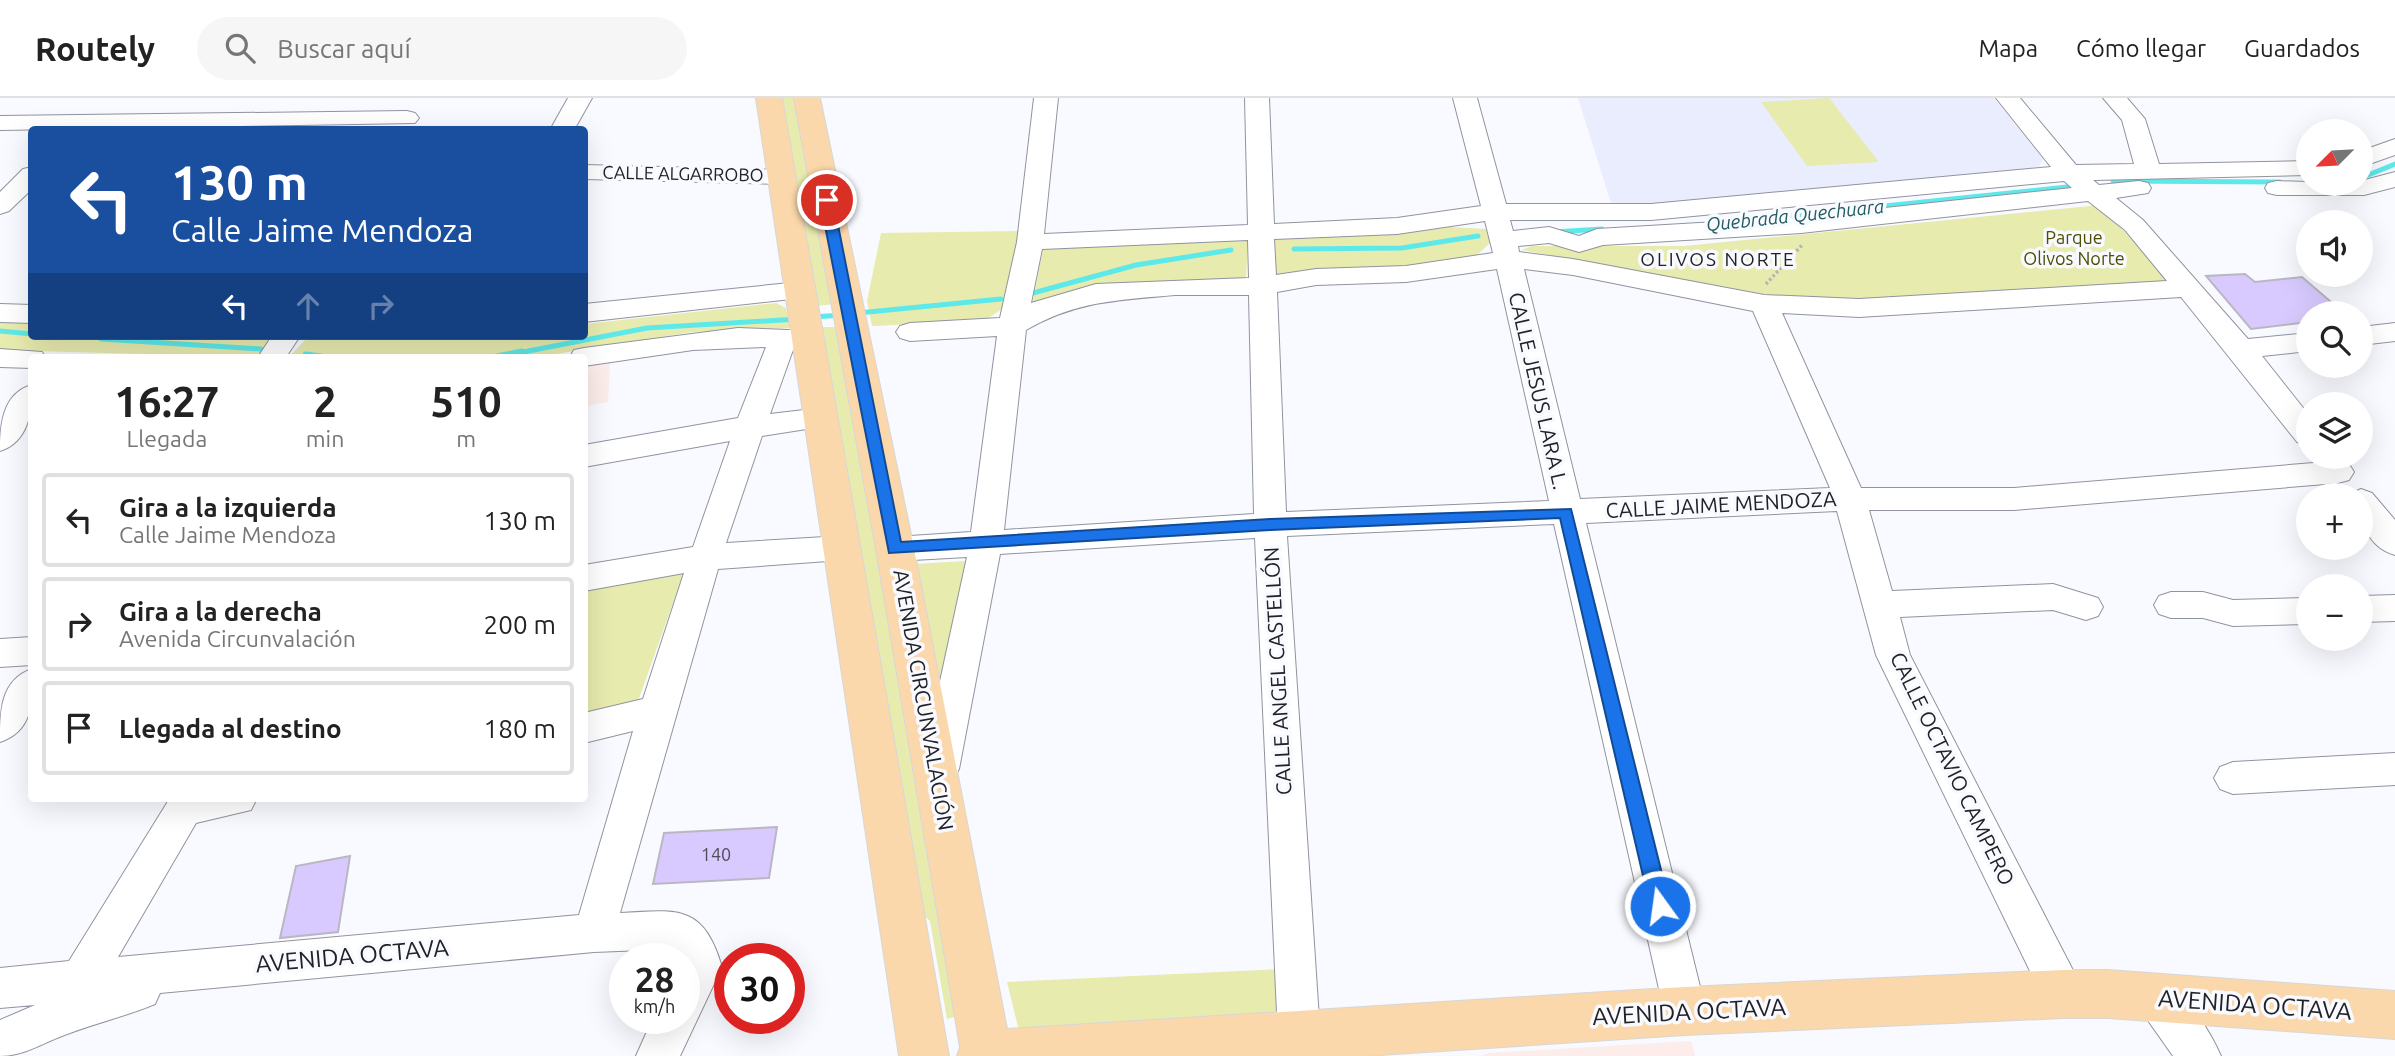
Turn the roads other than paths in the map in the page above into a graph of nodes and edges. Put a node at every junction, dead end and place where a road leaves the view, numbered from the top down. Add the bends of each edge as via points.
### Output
1 (106, 98) edge
2 (421, 98) edge
3 (580, 98) edge
4 (769, 98) edge
5 (807, 98) edge
6 (1046, 98) edge
7 (1257, 98) edge
8 (1465, 98) edge
9 (2008, 98) edge
10 (2115, 98) edge
11 (0, 123) edge
12 (404, 124) edge
13 (249, 125) edge
14 (282, 125) edge
15 (78, 126) edge
16 (564, 126) edge
17 (2395, 146) edge
18 (2373, 155) edge
19 (2296, 168) edge
20 (2148, 169) junction
21 (588, 172) edge
22 (2069, 173) junction
23 (28, 177) edge
24 (782, 177) junction
25 (2395, 179) edge
26 (2099, 194) junction
27 (4, 198) edge
28 (1262, 230) junction
29 (1502, 237) junction
30 (1030, 242) junction
31 (1261, 286) junction
32 (2187, 288) junction
33 (1764, 304) junction
34 (0, 313) edge
35 (588, 313) edge
36 (28, 314) edge
37 (800, 320) junction
38 (1012, 326) junction
39 (910, 332) dead end
40 (2395, 332) edge
41 (2373, 335) edge
42 (2296, 343) edge
43 (2241, 349) junction
44 (588, 356) edge
45 (0, 358) edge
46 (28, 359) edge
47 (28, 401) edge
48 (821, 418) junction
49 (2296, 420) edge
50 (749, 427) junction
51 (0, 440) edge
52 (588, 455) edge
53 (2340, 475) edge
54 (1850, 499) junction
55 (1566, 513) junction
56 (2373, 516) edge
57 (1270, 525) junction
58 (2395, 543) edge
59 (986, 544) junction
60 (842, 548) junction
61 (895, 549) junction
62 (707, 557) junction
63 (588, 577) edge
64 (1878, 605) junction
65 (2171, 606) dead end
66 (2086, 607) dead end
67 (2395, 608) edge
68 (2373, 609) edge
69 (2296, 611) edge
70 (28, 651) edge
71 (0, 653) edge
72 (28, 688) edge
73 (655, 711) junction
74 (0, 727) edge
75 (588, 728) edge
76 (2395, 769) edge
77 (2234, 778) dead end
78 (937, 781) junction
79 (188, 803) edge
80 (594, 933) junction
81 (691, 943) edge
82 (220, 968) junction
83 (80, 981) junction
84 (0, 988) edge
85 (2063, 994) junction
86 (2157, 998) junction
87 (1685, 1011) junction
88 (2395, 1015) edge
89 (59, 1016) junction
90 (668, 1034) edge
91 (1299, 1034) junction
92 (0, 1041) edge
93 (1452, 1042) edge
94 (658, 1056) edge
95 (924, 1056) edge
96 (986, 1056) edge
97 (2199, 1056) edge

1 - 15 street
2 - 12 street
3 - 16 street
4 - 24 main road
5 - 61 main road, AVENIDA CIRCUNVALACIÓN
6 - 30 street
7 - 28 street, CALLE ANGEL CASTELLÓN
8 - 29 street, CALLE JESUS LARA L.
9 - 22 street
10 - 20 street via 2133,119
11 - 15 street
12 - 14 street
13 - 14 street
13 - 15 street
17 - 18 street
19 - 20 street
20 - 22 street
21 - 24 street, CALLE ALGARROBO
22 - 26 street
22 - 29 street via 1651,212
23 - 27 street
24 - 37 main road
25 - 26 street via 2364,188 2136,188
26 - 29 street via 1823,224 1597,237 1574,246 1555,236
26 - 32 street via 2134,225
28 - 29 street via 1397,226
28 - 30 street
28 - 31 street, CALLE ANGEL CASTELLÓN
29 - 31 street via 1406,274 1316,277
29 - 33 street via 1573,267
29 - 55 street, CALLE JESUS LARA L.
30 - 38 street
31 - 38 street via 1096,293 1043,308
31 - 57 street, CALLE ANGEL CASTELLÓN
32 - 33 street via 1859,308
32 - 43 street
33 - 54 street, CALLE OCTAVIO CAMPERO
34 - 36 street
35 - 37 street
37 - 44 street via 719,338
37 - 48 main road
37 - 50 street
38 - 39 street
38 - 59 street
40 - 41 street
42 - 43 street
43 - 49 street
45 - 46 street
47 - 51 street
48 - 50 street
48 - 60 main road
50 - 52 street
50 - 62 street
53 - 54 street, CALLE JAIME MENDOZA via 2014,499
54 - 55 street, CALLE JAIME MENDOZA
54 - 64 street, CALLE OCTAVIO CAMPERO
55 - 57 street, CALLE JAIME MENDOZA
55 - 87 street, CALLE JESUS LARA L.
56 - 58 street
57 - 59 street, CALLE JAIME MENDOZA
57 - 91 street, CALLE ANGEL CASTELLÓN
59 - 61 street, CALLE JAIME MENDOZA
59 - 78 street
60 - 62 street
60 - 95 main road
61 - 78 main road, AVENIDA CIRCUNVALACIÓN
62 - 63 street
62 - 73 street
64 - 66 street via 2053,597
64 - 85 street, CALLE OCTAVIO CAMPERO via 1893,655
65 - 69 street via 2203,605 2233,613
67 - 68 street
70 - 71 street
72 - 74 street
73 - 75 street
73 - 80 street
76 - 77 street
78 - 96 main road, AVENIDA CIRCUNVALACIÓN
79 - 83 street
80 - 81 street, AVENIDA OCTAVA via 678,929
80 - 82 street, AVENIDA OCTAVA
82 - 83 street, AVENIDA OCTAVA
82 - 89 street
83 - 84 street, AVENIDA OCTAVA
83 - 89 street
85 - 86 main road, AVENIDA OCTAVA
85 - 87 main road, AVENIDA OCTAVA
86 - 88 main road, AVENIDA OCTAVA
86 - 97 street
87 - 93 main road, AVENIDA OCTAVA
89 - 92 street
90 - 94 street
91 - 93 main road, AVENIDA OCTAVA
91 - 96 main road, AVENIDA OCTAVA

